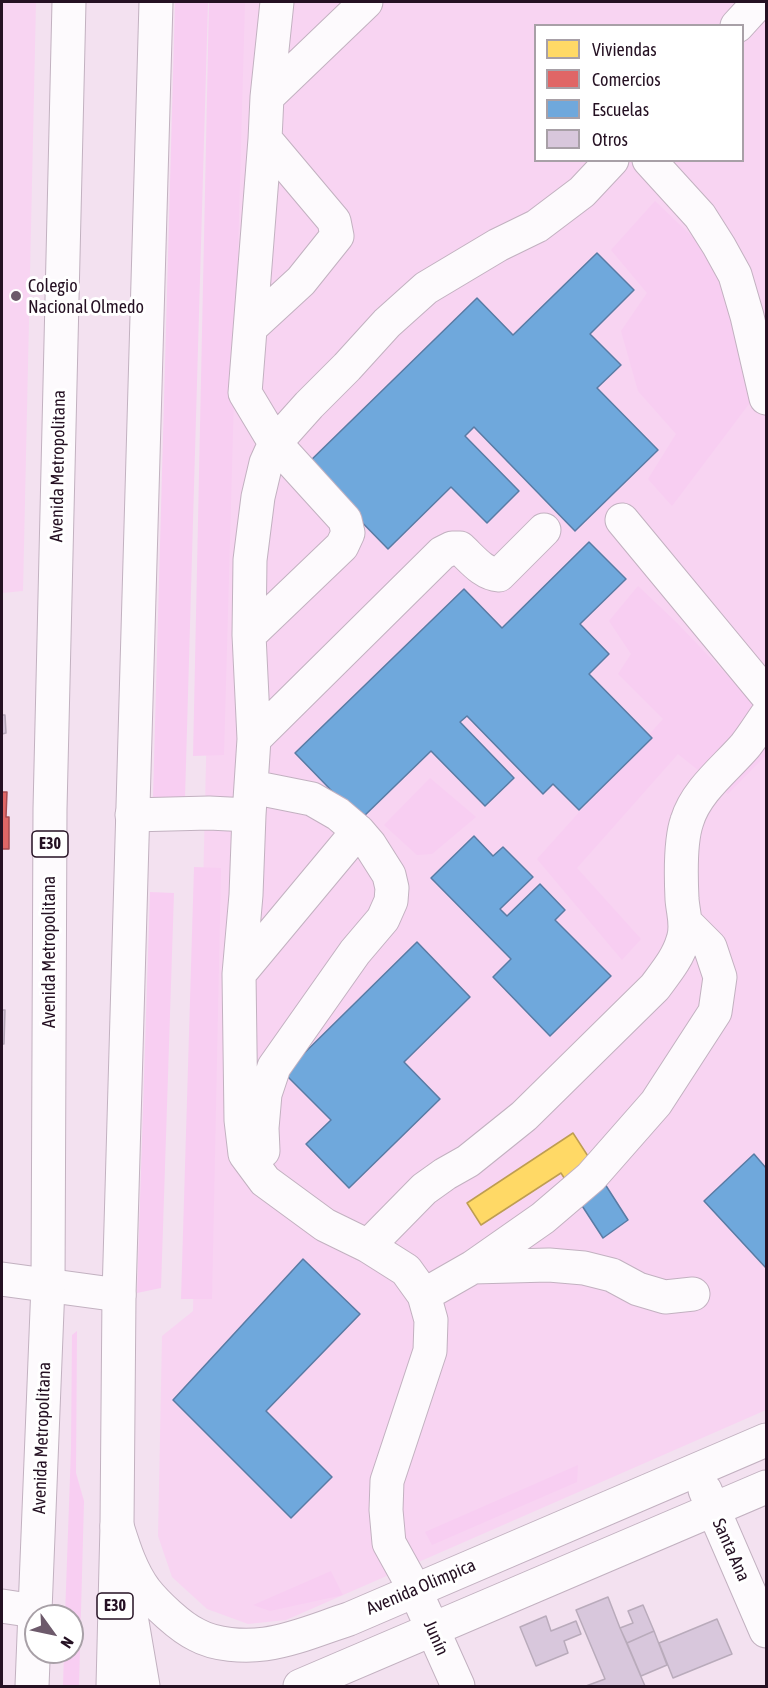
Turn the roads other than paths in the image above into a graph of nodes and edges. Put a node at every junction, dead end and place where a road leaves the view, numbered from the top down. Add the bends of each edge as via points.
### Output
1 (69, 2) edge
2 (156, 2) edge
3 (277, 2) edge
4 (366, 2) edge
5 (267, 97) junction
6 (266, 139) junction
7 (610, 162) edge
8 (651, 162) edge
9 (251, 327) junction
10 (766, 398) edge
11 (275, 443) junction
12 (622, 520) dead end
13 (544, 530) dead end
14 (249, 635) junction
15 (766, 694) edge
16 (766, 716) edge
17 (254, 739) junction
18 (250, 801) junction
19 (132, 814) junction
20 (358, 831) junction
21 (686, 923) junction
22 (239, 974) junction
23 (265, 1181) junction
24 (368, 1246) junction
25 (473, 1267) junction
26 (2, 1279) edge
27 (48, 1285) junction
28 (693, 1294) dead end
29 (119, 1295) junction
30 (424, 1295) junction
31 (766, 1440) edge
32 (696, 1469) junction
33 (766, 1487) edge
34 (713, 1509) junction
35 (117, 1526) junction
36 (416, 1590) junction
37 (35, 1604) edge
38 (2, 1606) edge
39 (24, 1609) edge
40 (433, 1630) junction
41 (766, 1631) edge
42 (33, 1664) edge
43 (32, 1686) edge
44 (113, 1686) edge
45 (143, 1686) edge
46 (300, 1686) edge
47 (458, 1686) edge

1 - 27 main road, Avenida Metropolitana / E30 via 50,809
2 - 19 main road, E30
3 - 5 main road
4 - 5 main road
5 - 6 main road
6 - 9 main road
6 - 9 main road via 334,221 337,236 301,281
7 - 11 main road via 582,192 537,226 426,288 387,323
8 - 10 main road via 700,216 735,275
9 - 11 main road via 245,393
11 - 14 main road via 258,497 250,560
11 - 14 main road via 345,520 348,533 342,546
12 - 15 main road
13 - 17 main road via 499,575 486,572 460,548 442,553
14 - 17 main road
16 - 21 main road via 700,794 686,822 682,901
17 - 18 main road
18 - 19 main road via 209,813
18 - 20 main road via 312,799
18 - 22 main road
19 - 29 main road, E30
20 - 22 main road
20 - 23 main road via 389,875 391,901 383,919 274,1067 265,1094 262,1128
21 - 24 main road via 675,958 655,987 524,1116 468,1161 424,1189
21 - 25 main road via 710,947 720,977 715,1012 656,1103 591,1177 543,1218
22 - 23 main road via 245,1154
23 - 24 main road via 325,1225
24 - 30 main road via 406,1270
25 - 28 main road via 584,1268 665,1297
25 - 30 main road
26 - 27 main road
27 - 29 main road
27 - 37 main road, Avenida Metropolitana / E30
29 - 35 main road, E30
30 - 36 main road, Junín via 431,1320 430,1351 387,1481 386,1510 389,1543
31 - 32 main road, Avenida Olimpica
32 - 34 main road, Santa Ana
32 - 36 main road, Avenida Olimpica
33 - 34 main road
34 - 40 main road
34 - 41 main road, Santa Ana
35 - 36 main road, Avenida Olimpica via 129,1562 144,1589 167,1613 197,1635 231,1646 263,1645 294,1638
35 - 44 main road, E30
35 - 45 main road
36 - 40 main road, Junín
38 - 39 main road
40 - 46 main road
40 - 47 main road, Junín
42 - 43 main road, Avenida Metropolitana / E30

